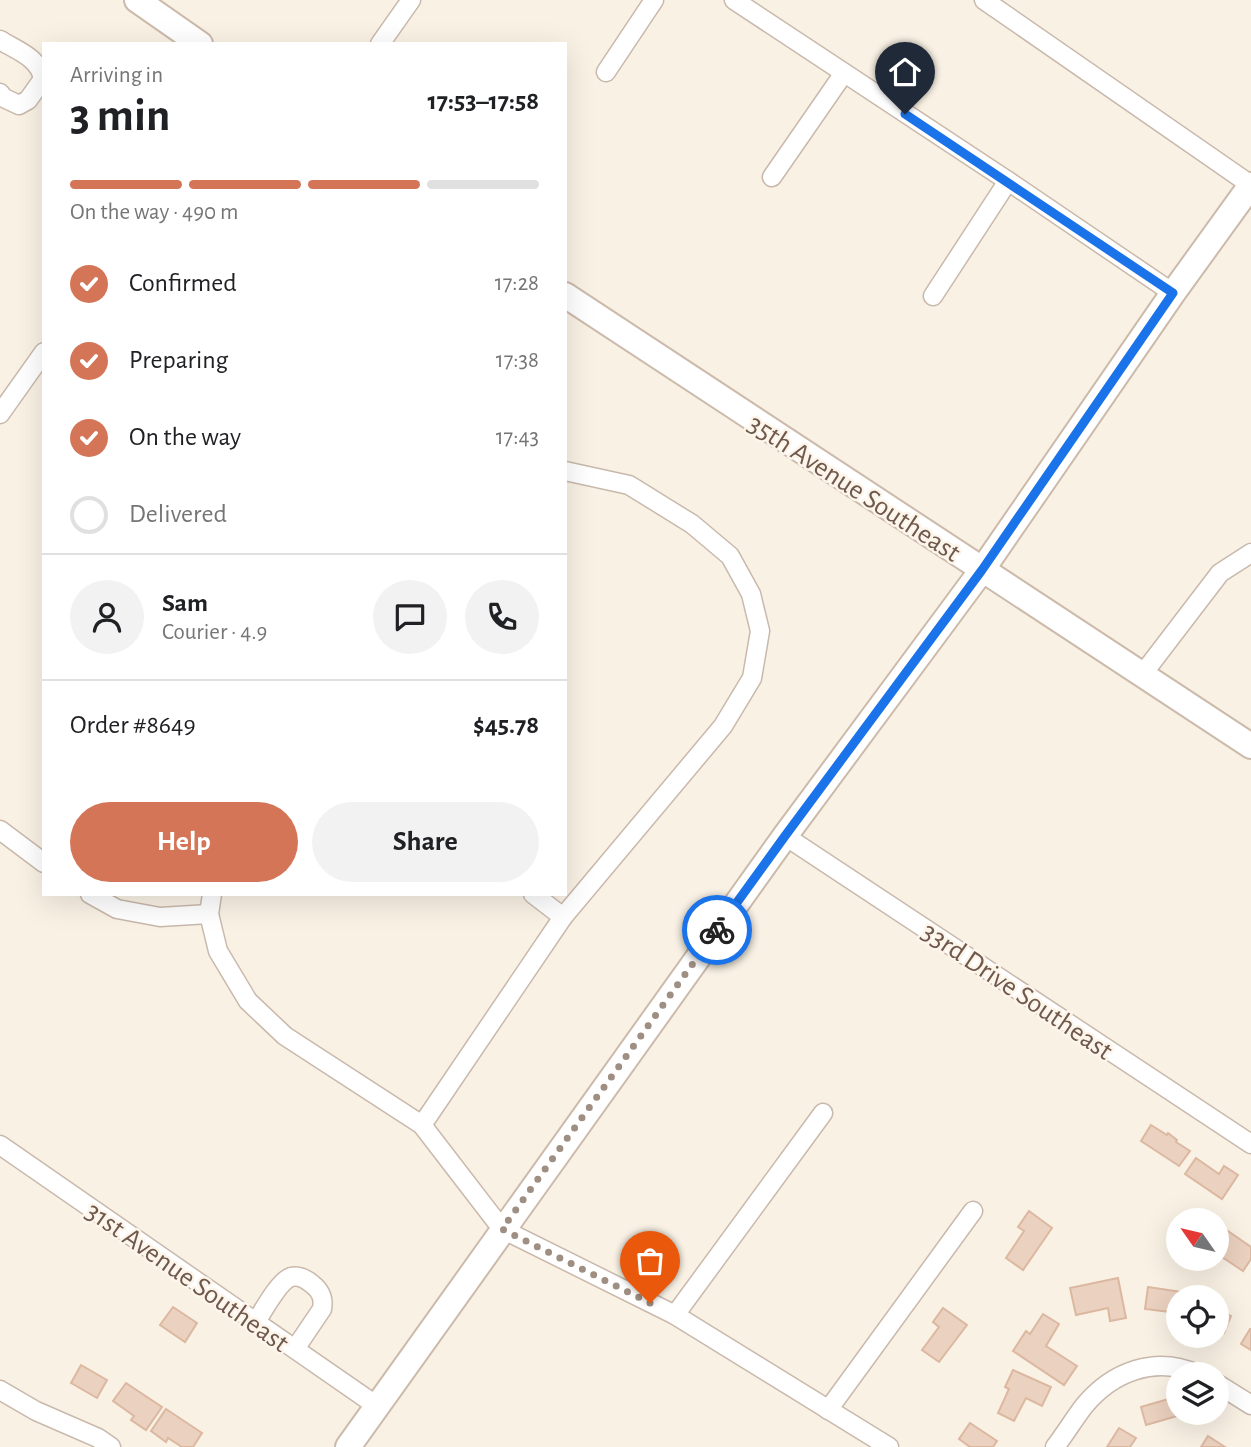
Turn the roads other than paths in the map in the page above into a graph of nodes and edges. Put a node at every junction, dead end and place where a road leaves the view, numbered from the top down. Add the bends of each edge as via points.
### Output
1 (411, 0) edge
2 (654, 0) edge
3 (734, 0) edge
4 (984, 0) edge
5 (152, 4) edge
6 (0, 40) edge
7 (198, 42) edge
8 (381, 42) edge
9 (42, 69) edge
10 (606, 72) dead end
11 (844, 74) junction
12 (42, 80) edge
13 (0, 93) edge
14 (772, 177) dead end
15 (1008, 181) junction
16 (1251, 185) edge
17 (1173, 293) junction
18 (567, 296) edge
19 (933, 296) dead end
20 (42, 355) edge
21 (0, 414) edge
22 (567, 471) edge
23 (1251, 553) edge
24 (982, 570) junction
25 (1142, 675) junction
26 (1251, 746) edge
27 (0, 830) edge
28 (785, 836) junction
29 (42, 862) edge
30 (94, 896) edge
31 (212, 896) edge
32 (536, 896) edge
33 (209, 914) junction
34 (563, 917) junction
35 (823, 1113) dead end
36 (422, 1125) junction
37 (1251, 1144) edge
38 (0, 1145) edge
39 (973, 1211) dead end
40 (502, 1229) junction
41 (675, 1315) junction
42 (256, 1322) junction
43 (295, 1349) junction
44 (1166, 1367) edge
45 (0, 1390) edge
46 (1229, 1391) edge
47 (1251, 1405) edge
48 (377, 1406) junction
49 (828, 1410) junction
50 (111, 1447) edge
51 (348, 1447) edge
52 (889, 1447) edge
53 (1055, 1447) edge

1 - 8 street
2 - 10 street
3 - 11 street
4 - 16 street
5 - 7 street
6 - 9 street
11 - 14 street
11 - 15 street
12 - 13 street via 19,105
15 - 17 street
15 - 19 street
16 - 17 street
17 - 24 street
18 - 24 street, 35th Avenue Southeast
20 - 21 street
22 - 34 street via 629,485 692,524 730,556 751,594 760,631 752,678 723,726
23 - 25 street via 1220,573
24 - 25 street, 35th Avenue Southeast
24 - 28 street
25 - 26 street, 35th Avenue Southeast
27 - 29 street
28 - 37 street, 33rd Drive Southeast
28 - 40 street
30 - 33 street via 117,909 160,917
31 - 33 street
32 - 34 street
33 - 36 street via 218,951 248,1001 285,1036
34 - 36 street
35 - 41 street
36 - 40 street
38 - 42 street, 31st Avenue Southeast
39 - 49 street
40 - 41 street
40 - 48 street
41 - 49 street
42 - 43 street, 31st Avenue Southeast
42 - 43 street via 288,1279 298,1276 310,1282 322,1295 322,1309
43 - 48 street, 31st Avenue Southeast
44 - 53 street via 1150,1365 1116,1377 1085,1405
45 - 50 street
46 - 47 street
48 - 51 street
49 - 52 street

